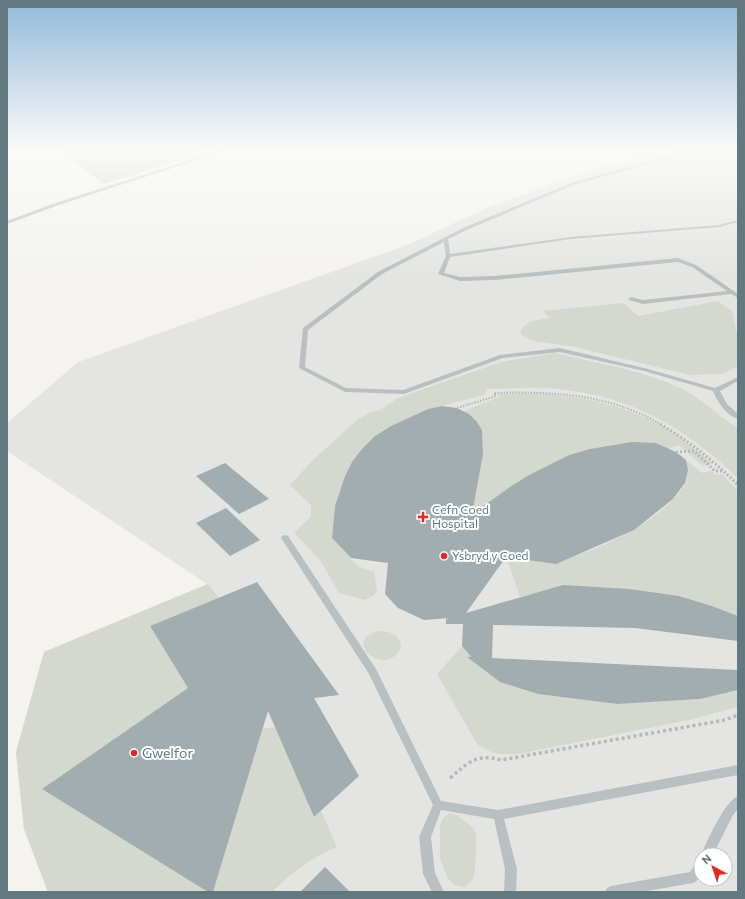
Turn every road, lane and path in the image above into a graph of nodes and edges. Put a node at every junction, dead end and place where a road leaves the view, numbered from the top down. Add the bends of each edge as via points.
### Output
1 (95, 192) edge
2 (554, 192) edge
3 (738, 221) edge
4 (7, 223) edge
5 (446, 238) junction
6 (448, 256) junction
7 (732, 292) junction
8 (738, 296) edge
9 (631, 299) dead end
10 (738, 379) edge
11 (716, 390) junction
12 (457, 408) dead end
13 (738, 417) edge
14 (676, 452) dead end
15 (724, 470) junction
16 (738, 485) edge
17 (285, 538) dead end
18 (738, 715) edge
19 (738, 770) edge
20 (450, 778) dead end
21 (738, 801) edge
22 (438, 805) junction
23 (498, 815) junction
24 (711, 847) edge
25 (693, 877) edge
26 (438, 892) edge
27 (510, 892) edge
28 (611, 892) edge

1 - 4 street
2 - 5 street
3 - 6 street via 719,226 571,238
5 - 6 street
5 - 11 street via 380,272 305,329 302,368 346,390 404,392 502,356 560,350
6 - 7 street via 441,274 460,279 496,278 678,260 694,266
7 - 8 street
7 - 9 street via 643,302
10 - 11 street
11 - 13 street via 720,401
12 - 15 path via 496,396 494,393 515,391 564,393 599,399 634,410 673,429
14 - 15 path via 694,451 715,471
15 - 16 path
17 - 22 street via 373,672
18 - 20 path via 725,720 501,760 479,756
19 - 23 street
21 - 24 street via 729,811
22 - 23 street
22 - 26 street via 425,837 429,874
23 - 27 street via 511,869
25 - 28 street

